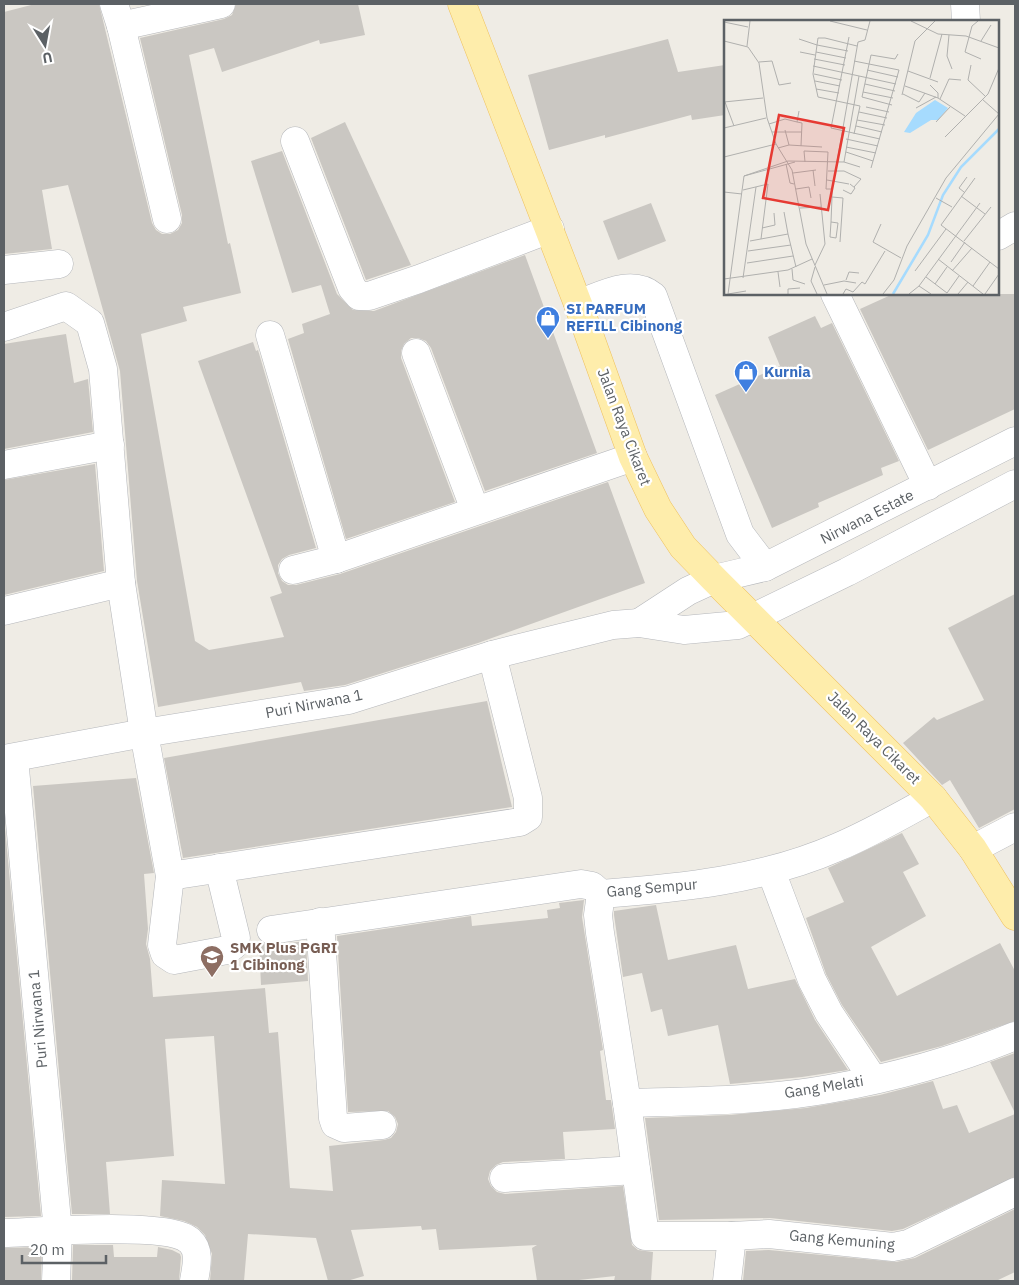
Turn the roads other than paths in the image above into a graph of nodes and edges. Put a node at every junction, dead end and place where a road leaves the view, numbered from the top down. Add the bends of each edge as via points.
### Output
1 (220, 4) edge
2 (462, 4) edge
3 (965, 4) edge
4 (118, 15) edge
5 (966, 20) edge
6 (295, 141) dead end
7 (167, 219) dead end
8 (1015, 226) edge
9 (550, 229) junction
10 (999, 235) edge
11 (59, 264) dead end
12 (4, 270) edge
13 (834, 295) edge
14 (578, 304) junction
15 (4, 327) edge
16 (270, 335) dead end
17 (416, 353) dead end
18 (1015, 441) edge
19 (110, 445) junction
20 (633, 457) junction
21 (4, 465) edge
22 (1015, 484) edge
23 (928, 486) junction
24 (475, 510) junction
25 (336, 559) junction
26 (765, 567) junction
27 (293, 570) dead end
28 (714, 580) junction
29 (121, 583) junction
30 (4, 612) edge
31 (754, 618) junction
32 (639, 623) junction
33 (492, 655) junction
34 (144, 733) junction
35 (9, 758) edge
36 (933, 798) junction
37 (1015, 827) edge
38 (972, 849) junction
39 (219, 868) junction
40 (771, 871) junction
41 (170, 876) junction
42 (601, 894) junction
43 (1015, 916) edge
44 (320, 922) junction
45 (271, 930) dead end
46 (1015, 1036) edge
47 (873, 1079) junction
48 (627, 1104) junction
49 (382, 1125) dead end
50 (636, 1170) junction
51 (504, 1178) dead end
52 (1015, 1192) edge
53 (58, 1232) junction
54 (4, 1233) edge
55 (732, 1236) junction
56 (56, 1281) edge
57 (194, 1281) edge
58 (727, 1281) edge

1 - 4 street
2 - 9 main road, Jalan Raya Cikaret
3 - 5 street
4 - 7 street
6 - 9 street via 352,288 359,296 369,296 410,282
8 - 10 street
9 - 14 main road, Jalan Raya Cikaret
11 - 12 street
13 - 23 street
14 - 20 main road, Jalan Raya Cikaret
14 - 26 street via 623,288 645,289 653,296 740,534
15 - 19 street via 66,306 90,322 103,369
16 - 25 street
17 - 24 street
18 - 23 street, Nirwana Estate
19 - 21 street
19 - 29 street
20 - 24 street
20 - 28 main road, Jalan Raya Cikaret via 658,509 683,547
22 - 31 street
23 - 26 street, Nirwana Estate
24 - 25 street
25 - 27 street
26 - 28 street, Nirwana Estate
28 - 31 main road, Jalan Raya Cikaret
28 - 32 street, Puri Nirwana 1 via 688,591
29 - 30 street
29 - 34 street
31 - 32 street, Puri Nirwana 1 via 738,624 684,630
31 - 36 main road, Jalan Raya Cikaret
32 - 33 street, Puri Nirwana 1 via 613,625
33 - 34 street, Puri Nirwana 1 via 349,700
33 - 39 street via 528,798 528,817 520,822
34 - 35 street, Puri Nirwana 1
34 - 41 street
35 - 53 street, Puri Nirwana 1
36 - 38 main road, Jalan Raya Cikaret
36 - 40 street, Gang Sempur via 838,847
37 - 38 street
38 - 43 main road, Jalan Raya Cikaret
39 - 41 street
39 - 41 street via 236,938 234,945 228,950 174,960 165,954 162,945
40 - 42 street, Gang Sempur via 686,887
40 - 47 street via 812,980 829,1013
42 - 44 street, Gang Sempur via 592,886 581,884
42 - 48 street via 600,933
44 - 45 street, Gang Sempur
44 - 49 street via 333,1118 335,1124 344,1128
46 - 47 street, Gang Melati via 937,1063
47 - 48 street, Gang Melati via 785,1094
48 - 50 street
50 - 51 street
50 - 55 street, Gang Kemuning via 645,1236
52 - 55 street, Gang Kemuning via 908,1244 894,1247 769,1234
53 - 54 street
53 - 56 street, Puri Nirwana 1
53 - 57 street via 146,1229 181,1235 194,1246
55 - 58 street

